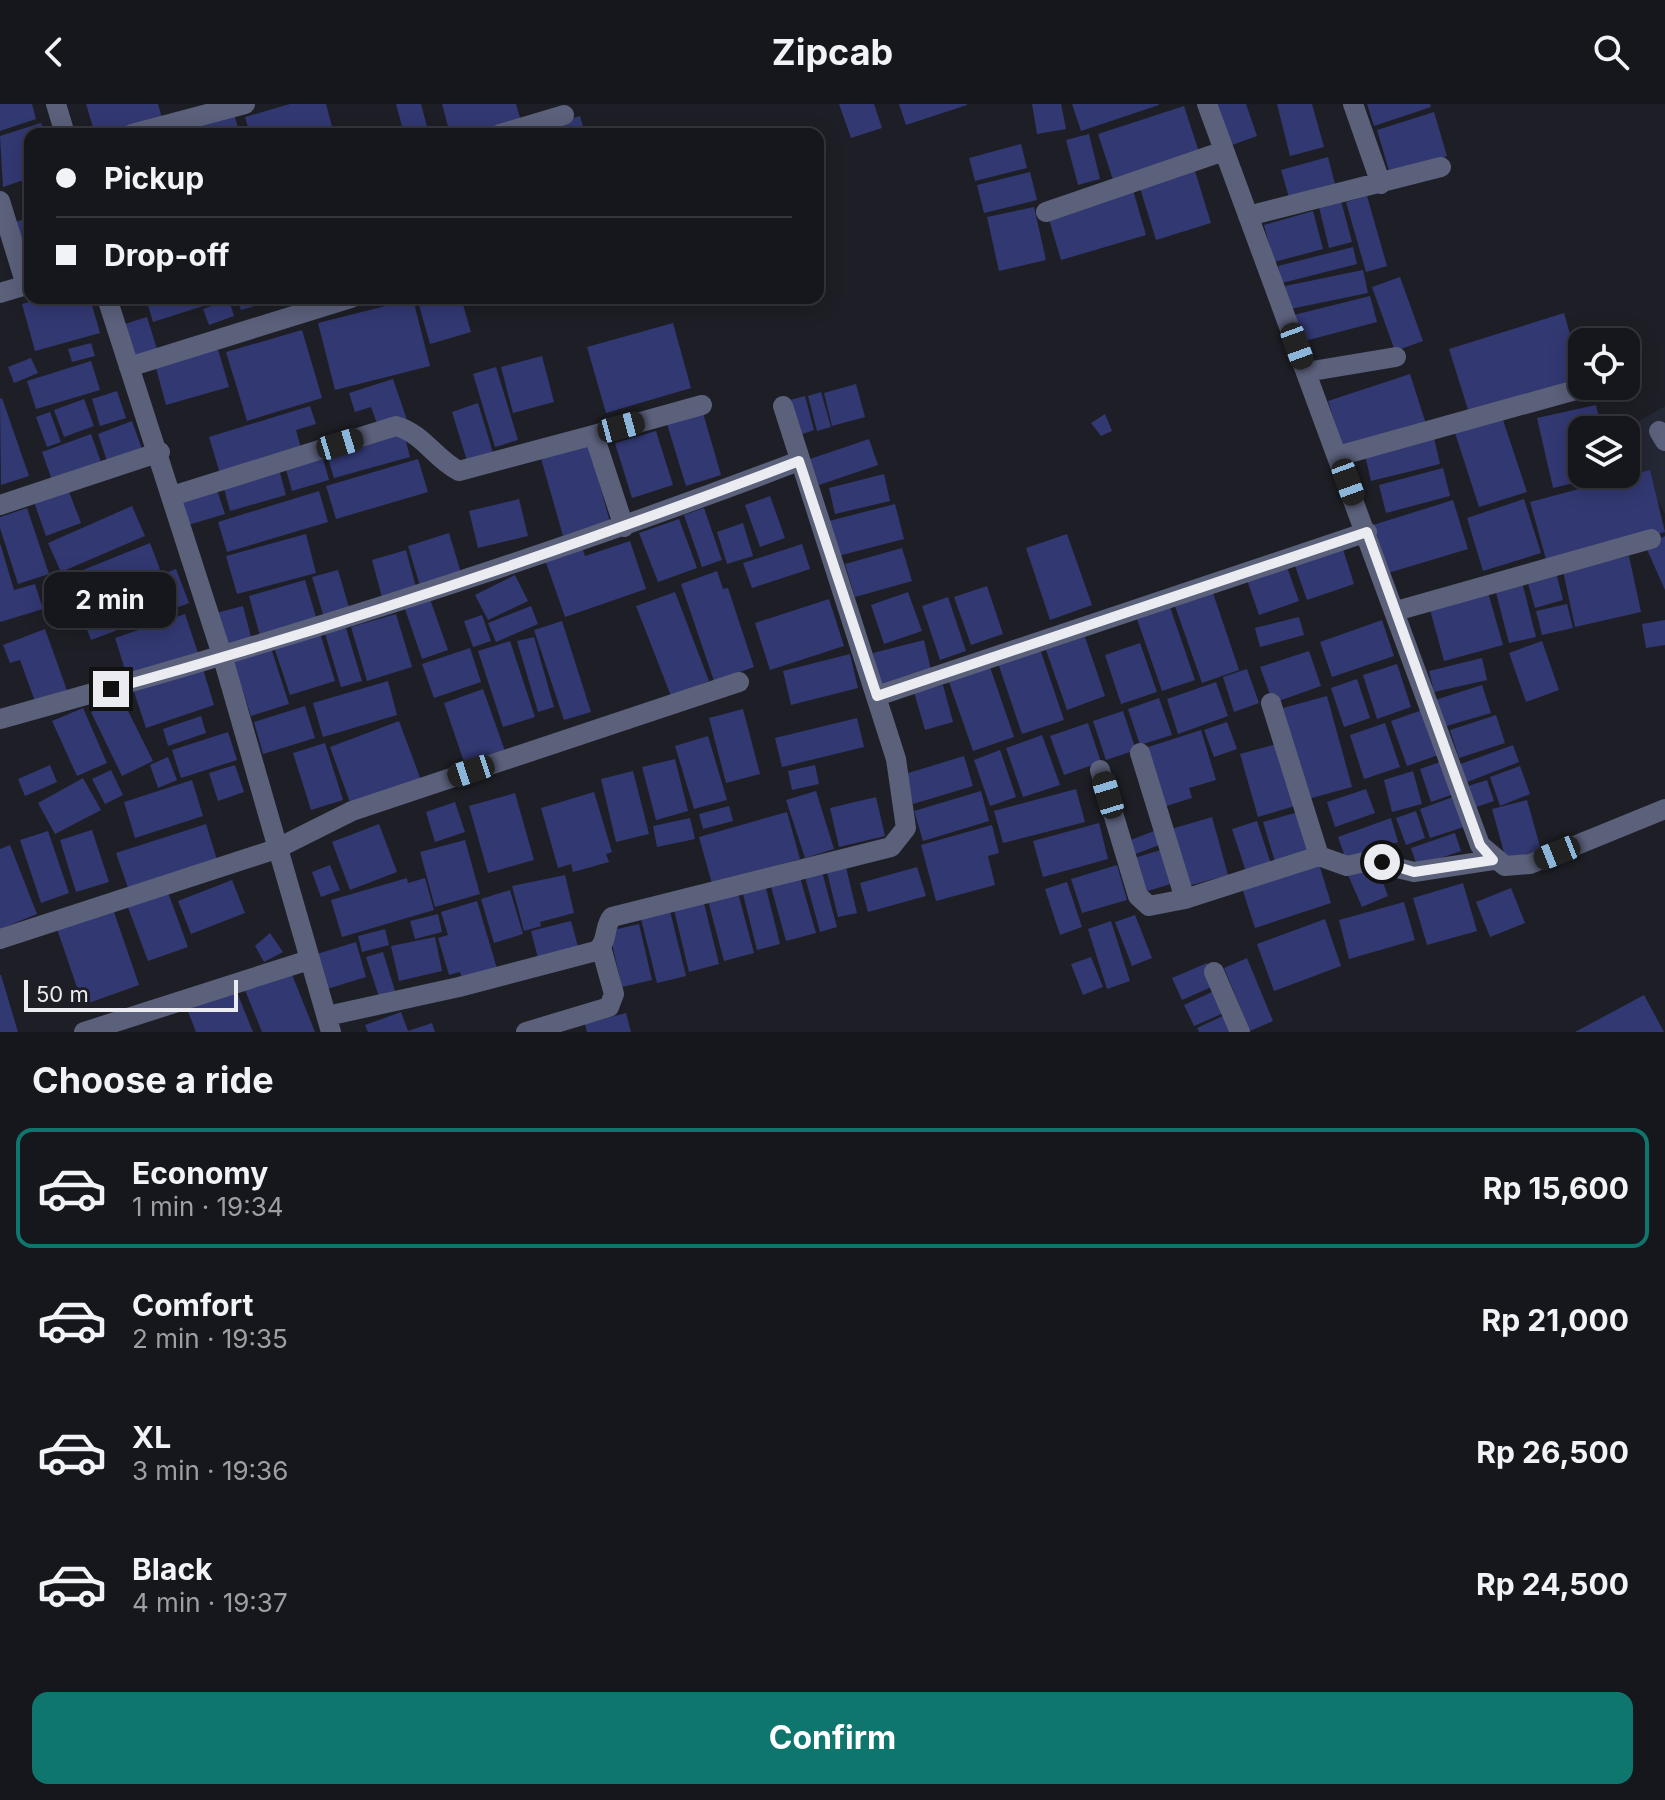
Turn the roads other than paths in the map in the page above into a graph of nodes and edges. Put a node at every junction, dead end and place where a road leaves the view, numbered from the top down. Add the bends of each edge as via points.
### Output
1 (56, 104) edge
2 (245, 104) edge
3 (1207, 104) edge
4 (1353, 104) edge
5 (564, 115) dead end
6 (63, 128) edge
7 (155, 128) edge
8 (520, 128) edge
9 (1224, 151) junction
10 (1441, 167) dead end
11 (1381, 184) junction
12 (0, 201) edge
13 (1046, 212) dead end
14 (1248, 216) junction
15 (24, 272) edge
16 (24, 285) edge
17 (0, 293) edge
18 (109, 304) edge
19 (332, 304) edge
20 (1396, 357) dead end
21 (129, 367) junction
22 (1306, 372) junction
23 (1568, 392) edge
24 (702, 405) dead end
25 (783, 406) dead end
26 (594, 435) junction
27 (160, 452) junction
28 (1338, 456) junction
29 (799, 461) junction
30 (172, 496) junction
31 (0, 505) edge
32 (624, 527) junction
33 (1367, 532) junction
34 (1651, 539) dead end
35 (1396, 611) junction
36 (223, 658) junction
37 (739, 682) dead end
38 (877, 696) junction
39 (1271, 703) dead end
40 (0, 719) edge
41 (1140, 753) dead end
42 (1100, 770) dead end
43 (1665, 809) edge
44 (276, 849) junction
45 (1319, 856) junction
46 (1493, 860) junction
47 (1185, 899) junction
48 (0, 939) edge
49 (601, 947) junction
50 (309, 960) junction
51 (1214, 972) dead end
52 (329, 1024) edge
53 (84, 1032) edge
54 (526, 1032) edge
55 (1240, 1032) edge

1 - 6 street
2 - 7 street
3 - 9 street
4 - 11 street
5 - 8 street
9 - 13 street
9 - 14 street
10 - 11 street
11 - 14 street
12 - 15 street
14 - 22 street
16 - 17 street
18 - 21 street
19 - 21 street
20 - 22 street
21 - 27 street
22 - 28 street
23 - 28 street
24 - 26 street
25 - 29 street
26 - 30 street via 459,471 419,436 396,426
26 - 32 street
27 - 30 street
27 - 31 street
28 - 33 street
29 - 32 street
29 - 38 street
30 - 36 street
32 - 36 street
33 - 35 street
33 - 38 street
34 - 35 street
35 - 46 street via 1480,845
36 - 40 street
36 - 44 street
37 - 44 street via 352,811
38 - 49 street via 896,759 906,828 900,839 891,847 612,917
39 - 45 street
41 - 47 street
42 - 47 street via 1143,903
43 - 46 street via 1530,864 1505,866
44 - 48 street
44 - 50 street
45 - 46 street via 1347,866 1369,861 1414,872
45 - 47 street
49 - 52 street
49 - 54 street via 614,994 609,1007
50 - 52 street
50 - 53 street
51 - 55 street

